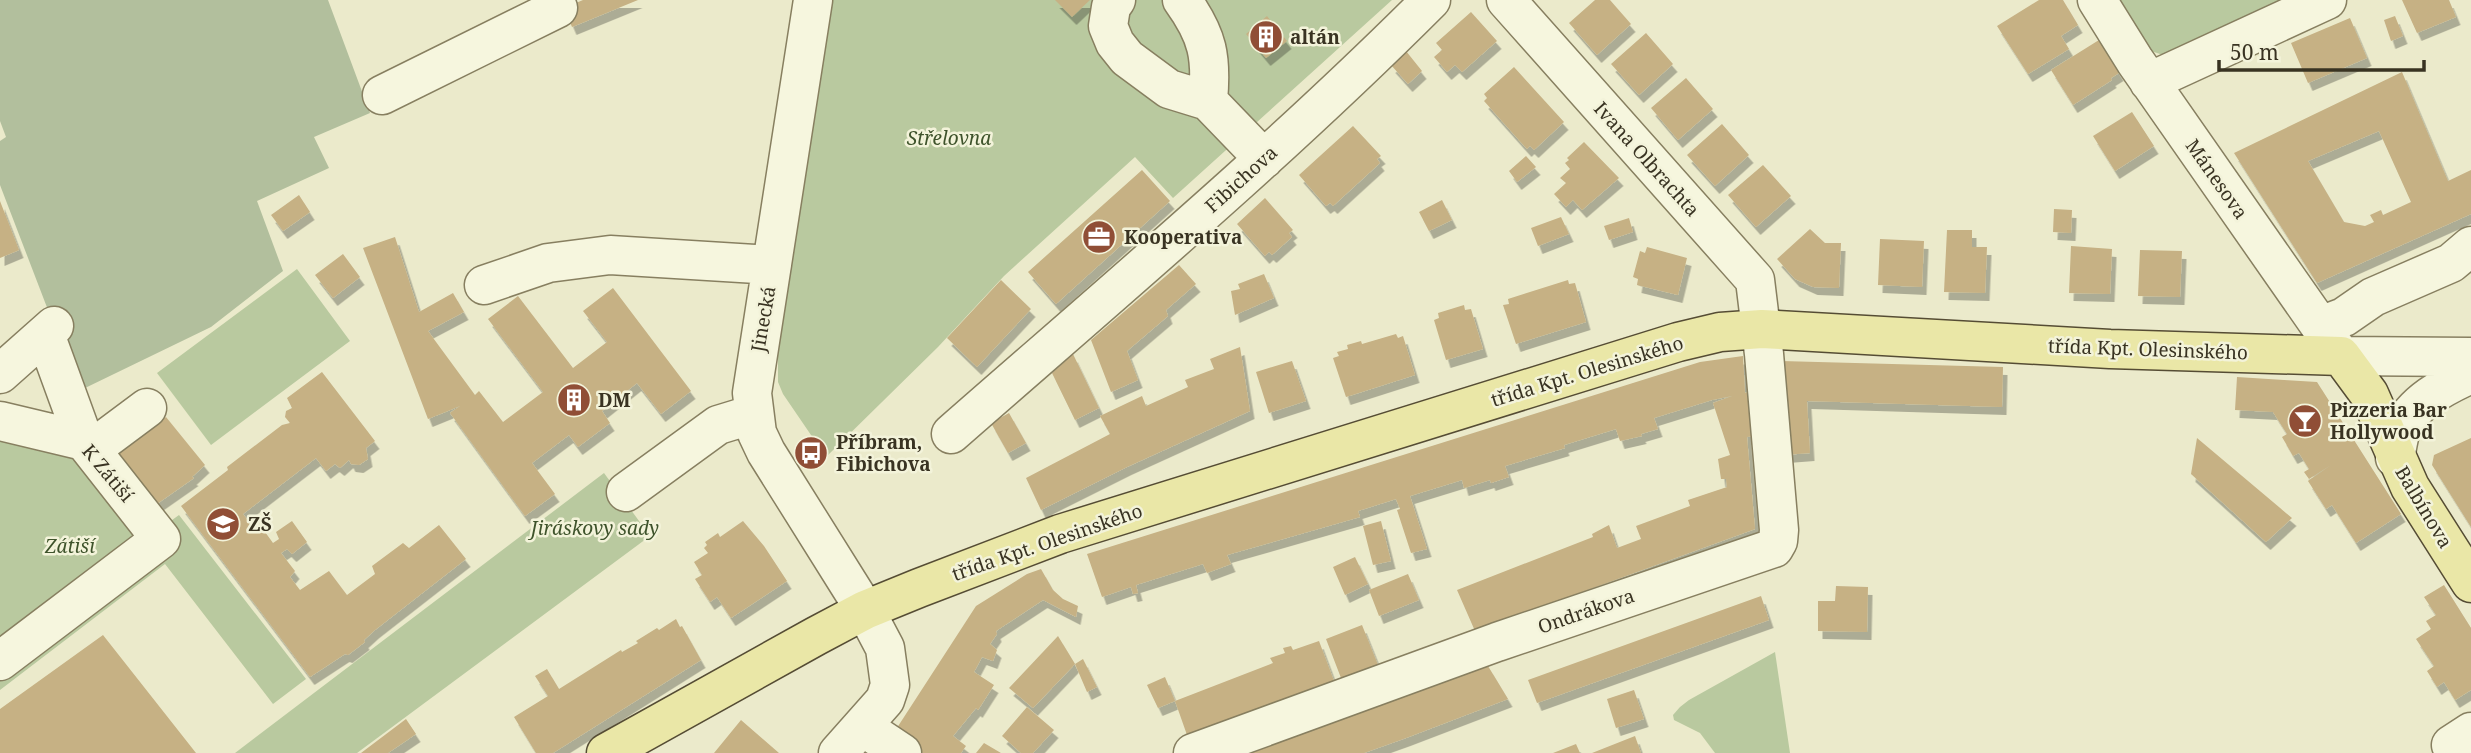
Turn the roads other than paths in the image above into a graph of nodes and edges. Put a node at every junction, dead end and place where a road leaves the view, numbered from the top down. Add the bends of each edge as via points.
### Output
1 (813, 0) edge
2 (1116, 0) edge
3 (1182, 0) edge
4 (1431, 0) edge
5 (1506, 0) edge
6 (2097, 0) edge
7 (2327, 0) edge
8 (563, 3) edge
9 (2150, 82) junction
10 (382, 95) dead end
11 (1208, 101) junction
12 (1264, 159) junction
13 (2471, 246) edge
14 (772, 265) junction
15 (484, 285) dead end
16 (1762, 329) junction
17 (2331, 341) junction
18 (2471, 357) edge
19 (0, 374) edge
20 (2471, 374) edge
21 (147, 408) dead end
22 (754, 414) junction
23 (0, 421) edge
24 (951, 434) dead end
25 (88, 445) junction
26 (2395, 458) junction
27 (626, 492) dead end
28 (2471, 583) edge
29 (865, 610) junction
30 (0, 661) edge
31 (850, 740) edge
32 (606, 753) edge
33 (902, 753) edge
34 (1193, 753) edge

1 - 14 street, Jinecká
2 - 11 street via 1108,26 1127,58 1169,89
3 - 11 street via 1205,38 1211,69
4 - 12 street, Fibichova
5 - 16 street, Ivana Olbrachta via 1755,280
6 - 9 street, Mánesova
7 - 9 street
8 - 10 street
9 - 17 street, Mánesova
11 - 12 street
12 - 24 street, Fibichova
13 - 17 street via 2451,263 2373,297 2344,317
14 - 15 street via 610,255 548,263
14 - 22 street, Jinecká via 757,350
16 - 17 main road, třída Kpt. Olesinského via 2110,349
16 - 29 main road, třída Kpt. Olesinského via 1678,342 1073,530
16 - 34 street, Ondrákova via 1779,530 1774,548 1497,642
17 - 18 street
17 - 26 main road, Balbínova via 2369,394
19 - 25 street via 50,330
20 - 26 street via 2424,401 2407,418
21 - 25 street
22 - 27 street via 718,425
22 - 29 street, Jinecká via 766,452
23 - 25 street, K Zátiší
25 - 30 street, K Zátiší via 161,539
26 - 28 main road, Balbínova
29 - 31 street, Jinecká via 885,648 890,685 885,700
29 - 32 main road, třída Kpt. Olesinského
31 - 33 street

